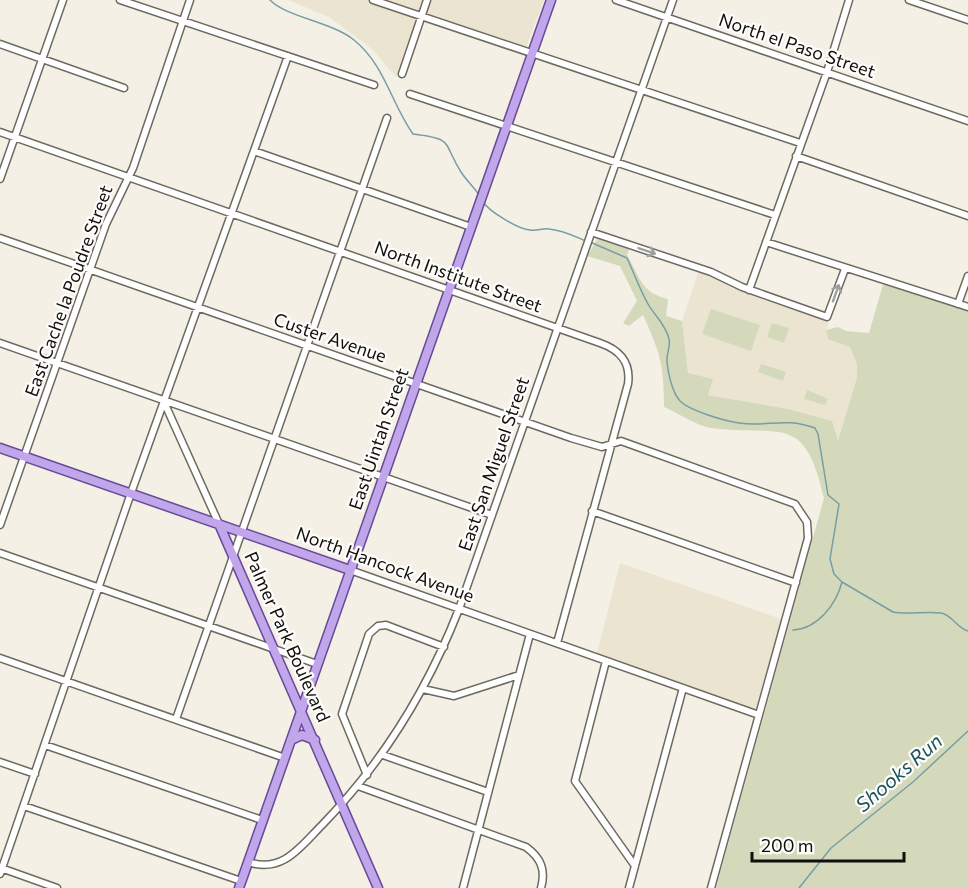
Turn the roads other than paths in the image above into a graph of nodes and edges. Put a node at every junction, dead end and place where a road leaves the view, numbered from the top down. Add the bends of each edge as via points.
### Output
1 (63, 0) edge
2 (120, 0) edge
3 (190, 0) edge
4 (373, 0) edge
5 (428, 0) edge
6 (551, 0) edge
7 (616, 0) edge
8 (673, 0) edge
9 (849, 0) edge
10 (909, 0) edge
11 (422, 17) junction
12 (667, 17) junction
13 (184, 21) junction
14 (968, 21) edge
15 (0, 44) edge
16 (532, 54) junction
17 (288, 56) junction
18 (42, 59) junction
19 (827, 72) junction
20 (402, 74) dead end
21 (374, 85) dead end
22 (123, 88) dead end
23 (640, 90) junction
24 (410, 94) dead end
25 (387, 118) dead end
26 (968, 121) edge
27 (506, 126) junction
28 (0, 132) edge
29 (15, 137) junction
30 (800, 143) junction
31 (254, 151) junction
32 (796, 156) junction
33 (615, 163) junction
34 (129, 178) junction
35 (0, 179) edge
36 (361, 190) junction
37 (231, 213) junction
38 (775, 215) junction
39 (968, 216) edge
40 (472, 223) junction
41 (590, 235) junction
42 (0, 238) edge
43 (766, 242) junction
44 (340, 251) junction
45 (845, 268) junction
46 (90, 270) junction
47 (968, 276) edge
48 (448, 290) junction
49 (749, 290) junction
50 (958, 304) junction
51 (197, 307) junction
52 (968, 307) edge
53 (558, 328) junction
54 (0, 343) edge
55 (306, 345) junction
56 (57, 363) junction
57 (416, 384) junction
58 (164, 401) junction
59 (525, 422) junction
60 (274, 439) junction
61 (612, 442) junction
62 (0, 448) edge
63 (24, 456) junction
64 (383, 477) junction
65 (131, 493) junction
66 (592, 511) junction
67 (492, 515) junction
68 (219, 524) junction
69 (0, 525) edge
70 (241, 532) junction
71 (0, 553) edge
72 (232, 557) junction
73 (350, 570) junction
74 (241, 577) junction
75 (225, 578) junction
76 (796, 582) junction
77 (99, 588) junction
78 (459, 609) junction
79 (208, 626) junction
80 (530, 634) junction
81 (557, 643) junction
82 (444, 647) junction
83 (276, 650) junction
84 (0, 658) edge
85 (606, 661) junction
86 (317, 664) junction
87 (519, 675) junction
88 (68, 681) junction
89 (683, 688) junction
90 (423, 689) junction
91 (301, 708) junction
92 (759, 715) junction
93 (176, 719) junction
94 (291, 740) junction
95 (315, 740) junction
96 (45, 745) junction
97 (383, 755) junction
98 (285, 758) junction
99 (0, 762) edge
100 (35, 774) junction
101 (367, 775) junction
102 (358, 786) junction
103 (488, 792) junction
104 (342, 804) junction
105 (24, 806) junction
106 (262, 820) junction
107 (478, 829) junction
108 (248, 862) junction
109 (635, 866) junction
110 (1, 870) edge
111 (240, 885) edge
112 (57, 888) edge
113 (378, 888) edge
114 (463, 888) edge
115 (541, 888) edge
116 (629, 888) edge
117 (711, 888) edge

1 - 18 street
2 - 13 street
3 - 13 street, East Cache la Poudre Street
4 - 11 street
5 - 11 street
6 - 16 main road, East Uintah Street
7 - 12 street, North el Paso Street
8 - 12 street, East San Miguel Street
9 - 19 street
10 - 14 street
11 - 16 street
11 - 20 street
12 - 19 street, North el Paso Street
12 - 23 street, East San Miguel Street
13 - 17 street
13 - 34 street, East Cache la Poudre Street
15 - 18 street
16 - 23 street
16 - 27 main road, East Uintah Street
17 - 21 street
17 - 31 street
18 - 22 street
18 - 29 street
19 - 26 street, North el Paso Street
19 - 30 street
23 - 30 street
23 - 33 street, East San Miguel Street
24 - 27 street
25 - 36 street
27 - 33 street
27 - 40 main road, East Uintah Street
28 - 29 street, North Institute Street
29 - 34 street, North Institute Street
29 - 35 street
30 - 32 street
31 - 36 street
31 - 37 street
32 - 38 street
32 - 39 street
33 - 38 street
33 - 41 street, East San Miguel Street
34 - 37 street, North Institute Street
34 - 46 street, East Cache la Poudre Street via 110,214
36 - 40 street
36 - 44 street
37 - 44 street, North Institute Street
37 - 51 street
38 - 43 street
40 - 48 main road, East Uintah Street
41 -> 49 street via 711,272
41 - 53 street, East San Miguel Street
42 - 46 street, Custer Avenue
43 - 45 street
43 - 49 street
44 - 48 street, North Institute Street
44 - 55 street
49 -> 45 street via 827,317
45 - 50 street
46 - 51 street, Custer Avenue
46 - 56 street, East Cache la Poudre Street
47 - 50 street
48 - 53 street, North Institute Street
48 - 57 main road, East Uintah Street
50 - 52 street
51 - 55 street, Custer Avenue
51 - 58 street
53 - 59 street, East San Miguel Street
53 - 61 street, North Institute Street via 612,348 626,363 628,384
54 - 56 street
55 - 57 street, Custer Avenue
55 - 60 street
56 - 58 street
56 - 63 street, East Cache la Poudre Street
57 - 59 street, Custer Avenue
57 - 64 main road, East Uintah Street
58 - 60 street
58 - 65 street
58 - 68 street, Palmer Park Boulevard
59 - 61 street, Custer Avenue via 602,447
59 - 67 street, East San Miguel Street
60 - 64 street
60 - 70 street
61 - 66 street, North Institute Street
61 - 76 street, Custer Avenue via 621,441 784,498 799,508 808,526 808,538
62 - 63 main road, North Hancock Avenue
63 - 65 main road, North Hancock Avenue
63 - 69 street, East Cache la Poudre Street
64 - 67 street
64 - 73 main road, East Uintah Street
65 - 68 main road, North Hancock Avenue
65 - 77 street
66 - 76 street
66 - 81 street, North Institute Street
67 - 78 street, East San Miguel Street
68 - 70 main road, North Hancock Avenue
68 - 72 main road, Palmer Park Boulevard
70 - 72 street
70 - 73 main road, North Hancock Avenue
71 - 77 street
72 - 74 main road, Palmer Park Boulevard
72 - 75 street
73 - 78 street, North Hancock Avenue
73 - 86 main road, East Uintah Street
74 - 75 street
74 - 83 main road, Palmer Park Boulevard
75 - 79 street
76 - 92 street
77 - 79 street
77 - 88 street
78 - 80 street, North Hancock Avenue
78 - 82 street, East San Miguel Street
79 - 83 street
79 - 93 street
80 - 81 street, North Hancock Avenue
80 - 87 street
81 - 85 street, North Hancock Avenue
82 - 90 street, East San Miguel Street
82 - 101 street via 386,625 369,634 342,714
83 - 86 street
83 - 91 main road, Palmer Park Boulevard
84 - 88 street
85 - 89 street, North Hancock Avenue
85 - 109 street via 575,781
86 - 91 main road, East Uintah Street
87 - 90 street via 454,696
87 - 103 street
88 - 93 street
88 - 96 street
89 - 92 street, North Hancock Avenue
89 - 109 street
90 - 97 street, East San Miguel Street
91 - 94 main road, East Uintah Street
91 - 95 main road, Palmer Park Boulevard
92 - 117 street
93 - 98 street
94 - 95 main road via 302,735
94 - 98 main road, East Uintah Street
95 - 104 main road, Palmer Park Boulevard
96 - 100 street
96 - 106 street
97 - 101 street, East San Miguel Street
97 - 103 street
98 - 106 main road, East Uintah Street
99 - 100 street
100 - 105 street
101 - 102 street, East San Miguel Street
102 - 104 street, East San Miguel Street
102 - 107 street
103 - 107 street
104 - 108 street, East San Miguel Street via 286,860 268,865
104 - 113 main road, Palmer Park Boulevard
105 - 110 street
105 - 111 street
106 - 108 main road, East Uintah Street
107 - 114 street
107 - 115 street via 521,844 535,854 543,868
108 - 111 main road, East Uintah Street
109 - 116 street
110 - 112 street

